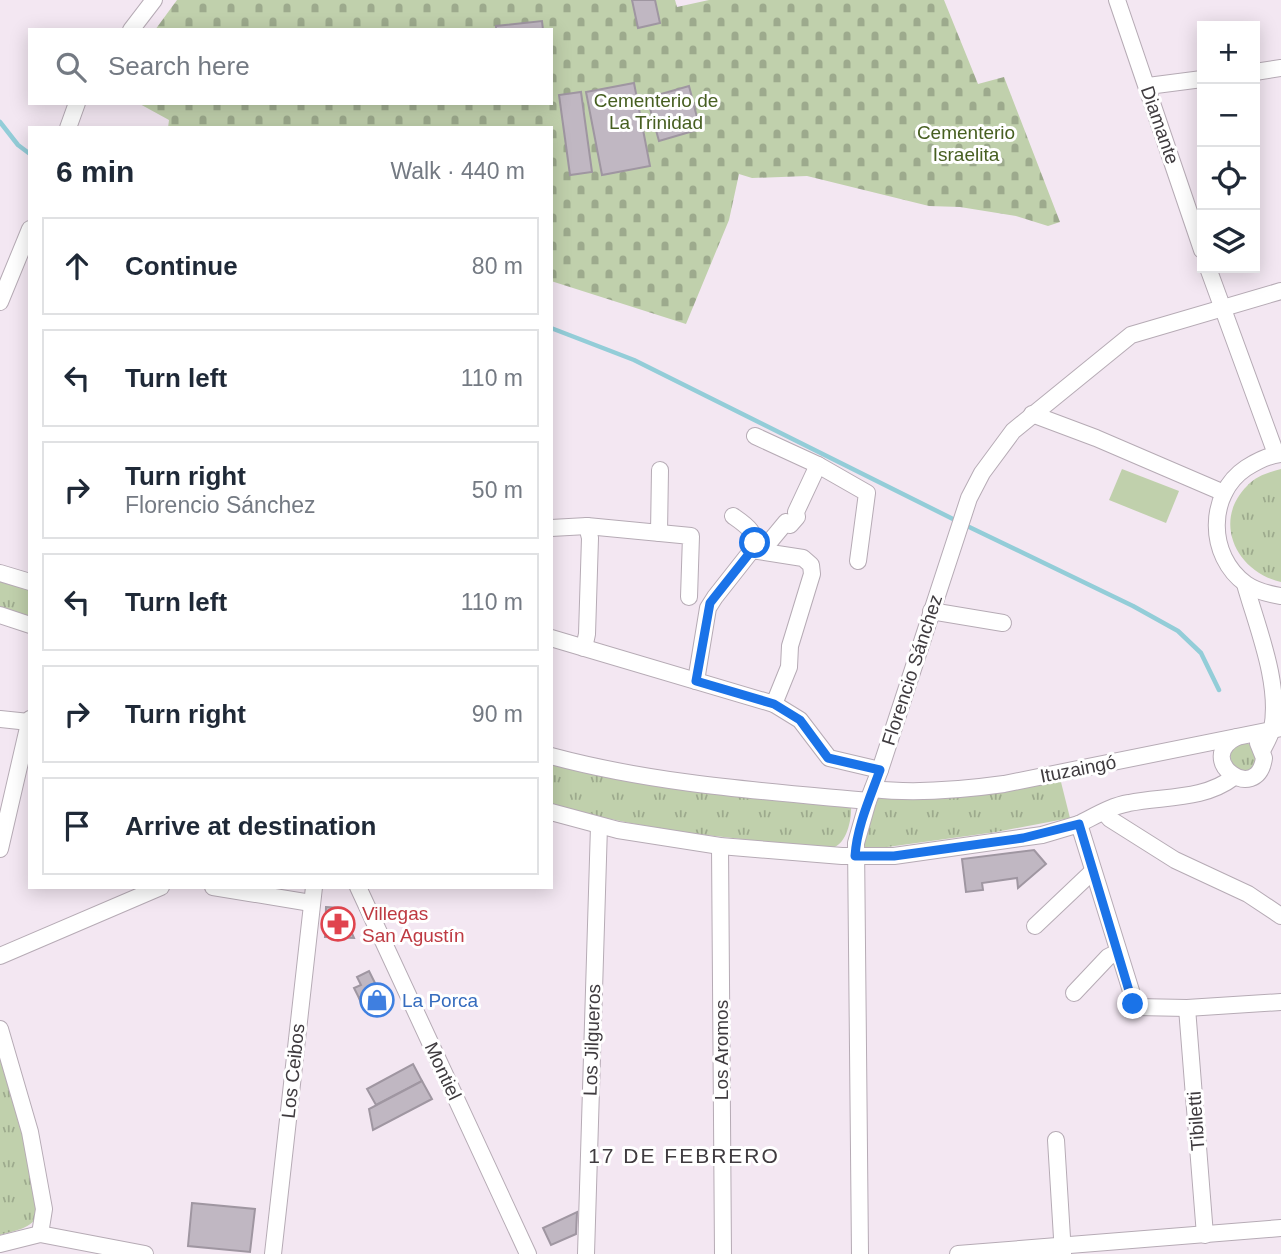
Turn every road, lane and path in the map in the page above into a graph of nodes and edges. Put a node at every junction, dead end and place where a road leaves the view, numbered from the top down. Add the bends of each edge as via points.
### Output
1 (154, 0) edge
2 (1117, 0) edge
3 (133, 28) edge
4 (1281, 68) edge
5 (1260, 71) edge
6 (1197, 80) edge
7 (1147, 86) junction
8 (76, 105) edge
9 (69, 126) edge
10 (28, 234) edge
11 (1197, 235) edge
12 (1210, 273) edge
13 (1281, 291) edge
14 (0, 302) edge
15 (1222, 308) junction
16 (1032, 414) junction
17 (755, 436) dead end
18 (1279, 454) edge
19 (818, 466) junction
20 (660, 470) dead end
21 (1224, 493) junction
22 (733, 516) dead end
23 (587, 526) junction
24 (553, 528) edge
25 (659, 533) junction
26 (757, 550) junction
27 (858, 561) dead end
28 (0, 573) edge
29 (28, 581) edge
30 (1245, 584) junction
31 (1281, 596) edge
32 (689, 597) dead end
33 (931, 611) junction
34 (0, 615) edge
35 (1003, 623) dead end
36 (28, 624) edge
37 (553, 639) edge
38 (584, 648) junction
39 (696, 681) junction
40 (774, 704) junction
41 (0, 719) edge
42 (28, 721) edge
43 (28, 725) edge
44 (1277, 729) edge
45 (1240, 737) junction
46 (1202, 744) junction
47 (1263, 749) junction
48 (553, 756) edge
49 (1222, 758) junction
50 (880, 770) junction
51 (1234, 777) junction
52 (870, 795) junction
53 (1104, 812) junction
54 (553, 813) edge
55 (1079, 824) junction
56 (599, 826) junction
57 (720, 846) junction
58 (0, 849) edge
59 (855, 856) junction
60 (1093, 871) junction
61 (149, 889) edge
62 (238, 889) edge
63 (359, 889) edge
64 (132, 892) edge
65 (313, 895) edge
66 (1281, 916) edge
67 (1035, 926) dead end
68 (1118, 952) junction
69 (0, 956) edge
70 (1074, 993) dead end
71 (1281, 1002) edge
72 (1187, 1008) junction
73 (0, 1029) edge
74 (1056, 1140) dead end
75 (1281, 1228) edge
76 (40, 1234) junction
77 (1205, 1235) junction
78 (0, 1244) edge
79 (1063, 1251) edge
80 (145, 1254) edge
81 (273, 1254) edge
82 (528, 1254) edge
83 (586, 1254) edge
84 (723, 1254) edge
85 (860, 1254) edge
86 (958, 1254) edge

1 - 3 street
2 - 7 street, Diamante
4 - 5 street
6 - 7 street
7 - 11 street, Diamante
8 - 9 street
10 - 14 street
12 - 15 street
13 - 15 street, Florencio Sánchez
15 - 16 street, Florencio Sánchez via 1130,335
15 - 18 street
16 - 21 street
16 - 33 street, Florencio Sánchez via 1013,431 969,498
17 - 19 street
18 - 21 street via 1256,461 1239,473
19 - 26 street via 797,517
19 - 27 street via 868,496
20 - 25 street
21 - 30 street via 1216,530 1220,550
22 - 26 street via 751,530
23 - 24 street
23 - 25 street
23 - 38 street
25 - 32 street via 691,536
26 - 39 street via 710,603
26 - 40 street via 803,558 812,569 790,646 789,667
28 - 29 street
30 - 31 street
30 - 44 street via 1272,668
33 - 35 street
33 - 50 street, Florencio Sánchez
34 - 36 street
37 - 38 street
38 - 39 street
39 - 40 street
40 - 50 street via 800,720 828,758
41 - 42 street
43 - 58 street
44 - 45 street, Ituzaingó
44 - 47 street
45 - 46 street, Ituzaingó
45 - 47 street via 1254,739
45 - 49 street via 1227,745
46 - 49 street via 1214,748
46 - 52 street, Ituzaingó via 992,786
47 - 51 street via 1264,762 1257,773 1245,779
48 - 52 street, Ituzaingó via 680,782
49 - 51 street
50 - 52 street, Florencio Sánchez
51 - 53 street via 1200,793 1128,803
52 - 59 street, Florencio Sánchez
53 - 55 street
53 - 66 street via 1175,860 1248,894
54 - 56 street
55 - 59 street via 1023,838 894,856
55 - 60 street
56 - 57 street
56 - 83 street, Los Jilgueros
57 - 59 street
57 - 84 street, Los Aromos
59 - 85 street, Florencio Sánchez
60 - 67 street
60 - 68 street
61 - 64 street
62 - 65 street
63 - 82 street, Montiel
64 - 69 street
65 - 81 street, Los Ceibos
68 - 70 street
68 - 72 street via 1136,1007
71 - 72 street
72 - 77 street, Tibiletti
73 - 76 street via 30,1132 44,1209
74 - 79 street
75 - 77 street
76 - 78 street
76 - 80 street
77 - 79 street
79 - 86 street

